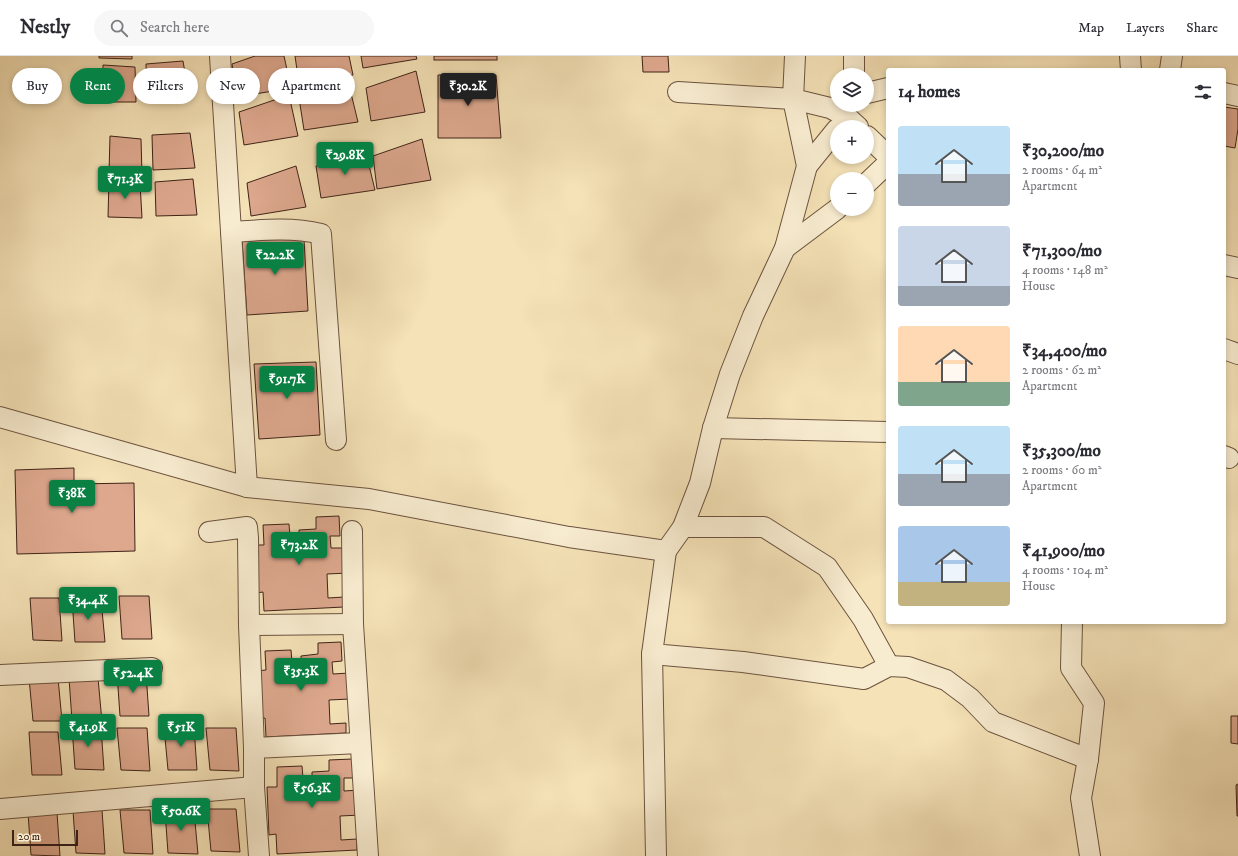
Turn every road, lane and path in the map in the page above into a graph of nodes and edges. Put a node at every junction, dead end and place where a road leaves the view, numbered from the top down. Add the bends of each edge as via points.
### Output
1 (220, 56) edge
2 (795, 56) edge
3 (854, 56) edge
4 (1130, 56) edge
5 (1172, 56) edge
6 (854, 68) edge
7 (1131, 68) edge
8 (1170, 68) edge
9 (886, 88) edge
10 (874, 91) edge
11 (678, 92) dead end
12 (1226, 93) edge
13 (1238, 96) edge
14 (793, 99) junction
15 (845, 120) edge
16 (830, 139) edge
17 (874, 143) edge
18 (886, 154) edge
19 (886, 165) edge
20 (807, 166) junction
21 (874, 176) edge
22 (830, 214) edge
23 (231, 232) junction
24 (785, 248) junction
25 (1226, 265) edge
26 (1238, 268) edge
27 (1226, 351) edge
28 (1238, 354) edge
29 (0, 417) edge
30 (713, 428) junction
31 (886, 432) edge
32 (336, 440) dead end
33 (247, 488) junction
34 (683, 528) junction
35 (352, 531) dead end
36 (209, 532) dead end
37 (666, 551) junction
38 (353, 624) junction
39 (1072, 624) edge
40 (249, 625) junction
41 (652, 654) junction
42 (889, 666) junction
43 (152, 668) dead end
44 (0, 675) edge
45 (360, 743) junction
46 (254, 748) junction
47 (1088, 759) junction
48 (254, 787) junction
49 (0, 809) edge
50 (260, 856) edge
51 (368, 856) edge
52 (656, 856) edge
53 (1090, 856) edge

1 - 23 street
2 - 14 street
3 - 6 street
4 - 7 street
5 - 8 street
9 - 10 street
11 - 14 street
12 - 13 street
14 - 15 street via 830,108
14 - 20 street
16 - 20 street
17 - 18 street
19 - 21 street
20 - 24 street
22 - 24 street
23 - 32 street via 273,230 310,231 321,234
23 - 33 street
24 - 30 street via 753,316 730,374
25 - 26 street
27 - 28 street
29 - 33 street
30 - 31 street
30 - 34 street via 700,483
33 - 37 street via 369,499 569,537
34 - 37 street
34 - 42 street via 764,527 827,567 863,618
35 - 38 street
36 - 40 street via 247,527
37 - 41 street
38 - 40 street
38 - 45 street
39 - 47 street via 1071,668 1094,703
40 - 46 street
41 - 42 street via 743,662 864,679
41 - 52 street
42 - 47 street via 908,667 946,680 970,698 993,722
43 - 44 street
45 - 46 street
45 - 51 street
46 - 48 street
47 - 53 street via 1081,798
48 - 49 street
48 - 50 street

